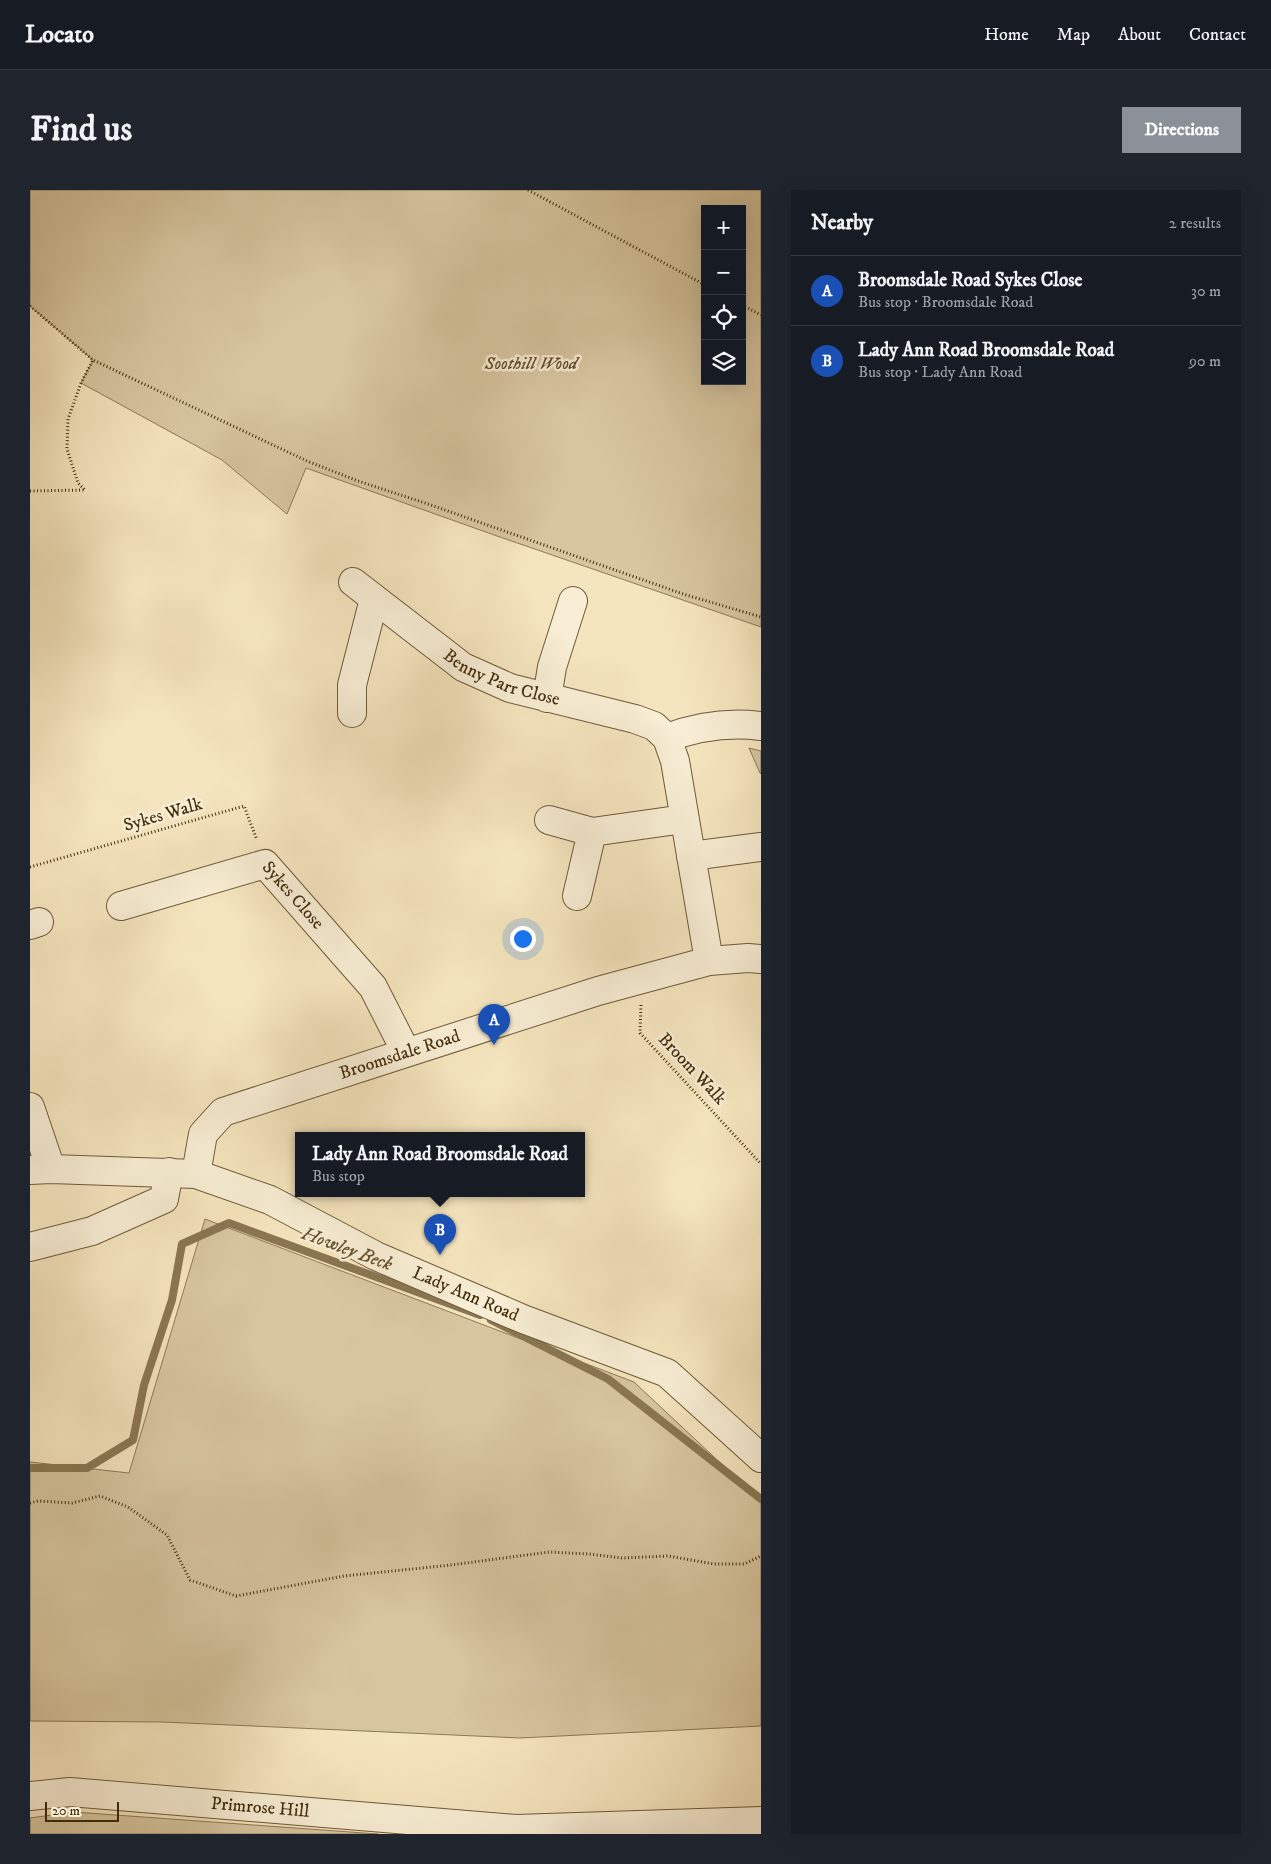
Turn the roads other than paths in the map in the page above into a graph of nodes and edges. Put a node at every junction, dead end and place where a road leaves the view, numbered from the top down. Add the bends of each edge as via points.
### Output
1 (353, 582) dead end
2 (374, 599) junction
3 (573, 601) dead end
4 (547, 698) junction
5 (352, 713) dead end
6 (761, 726) edge
7 (666, 738) junction
8 (549, 820) dead end
9 (684, 820) junction
10 (592, 832) junction
11 (761, 847) edge
12 (691, 856) junction
13 (577, 896) dead end
14 (121, 906) dead end
15 (761, 959) edge
16 (709, 961) junction
17 (406, 1052) junction
18 (30, 1107) edge
19 (40, 1169) edge
20 (169, 1172) junction
21 (196, 1174) junction
22 (30, 1247) edge
23 (761, 1458) edge
24 (30, 1796) edge
25 (761, 1821) edge

1 - 2 street, Benny Parr Close
2 - 4 street, Benny Parr Close via 463,667 510,688
2 - 5 street via 352,684
3 - 4 street via 552,667
4 - 7 street, Benny Parr Close via 635,719 654,726
6 - 7 street via 691,729
7 - 9 street via 675,761
8 - 10 street
9 - 10 street
9 - 12 street
10 - 13 street
11 - 12 street
12 - 16 street
14 - 17 street, Sykes Close via 265,864 373,987
15 - 16 street, Broomsdale Road
16 - 17 street, Broomsdale Road via 598,991
17 - 21 street, Broomsdale Road via 223,1112 203,1134
18 - 19 street
19 - 20 street, Lady Ann Road
20 - 21 street, Lady Ann Road
20 - 22 street via 164,1199 92,1231
21 - 23 street, Lady Ann Road via 270,1200 376,1256 523,1319 666,1373
24 - 25 street, Primrose Hill via 70,1792 516,1829

